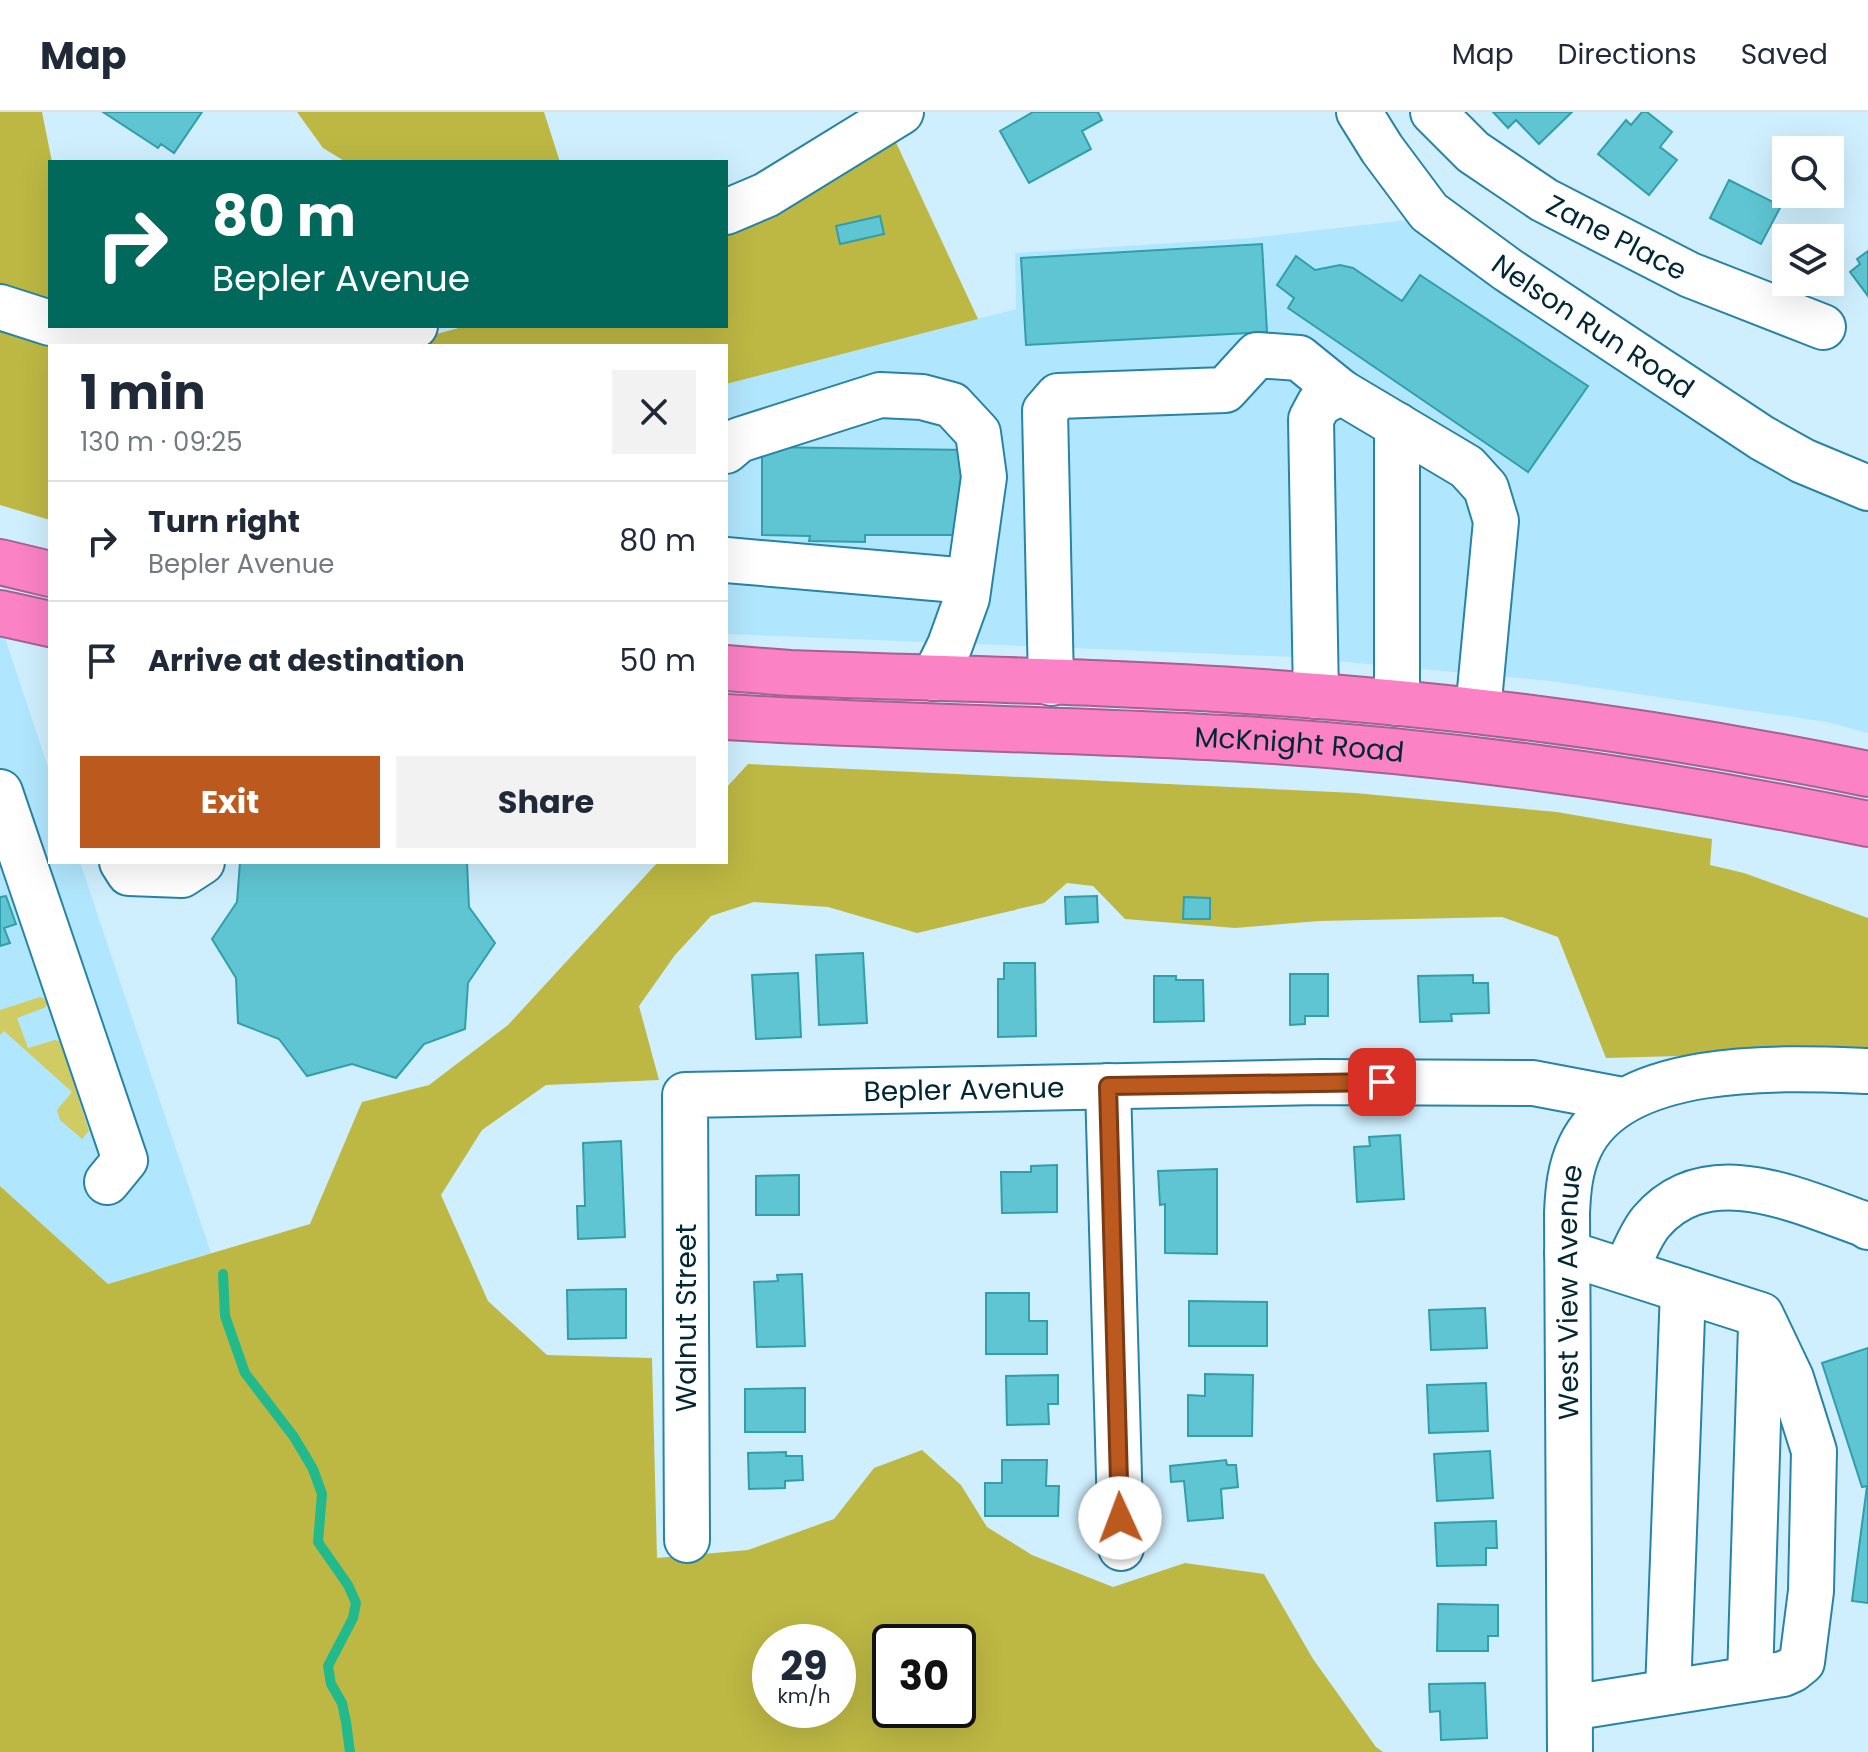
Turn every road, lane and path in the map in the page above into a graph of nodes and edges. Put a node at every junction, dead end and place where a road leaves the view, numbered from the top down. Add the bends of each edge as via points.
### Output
1 (901, 112) edge
2 (1359, 112) edge
3 (1433, 112) edge
4 (728, 211) edge
5 (0, 307) edge
6 (48, 322) edge
7 (1823, 327) dead end
8 (74, 328) edge
9 (402, 328) edge
10 (1341, 392) junction
11 (1397, 425) junction
12 (728, 449) edge
13 (1868, 488) edge
14 (728, 560) edge
15 (0, 562) edge
16 (48, 574) edge
17 (969, 581) junction
18 (0, 613) edge
19 (48, 624) edge
20 (728, 668) edge
21 (934, 678) junction
22 (1051, 683) junction
23 (1316, 696) junction
24 (1397, 703) junction
25 (1478, 711) junction
26 (728, 717) edge
27 (1868, 774) edge
28 (0, 792) edge
29 (1868, 824) edge
30 (123, 864) edge
31 (199, 864) edge
32 (1868, 1071) edge
33 (1108, 1086) junction
34 (685, 1095) joint
35 (1623, 1100) junction
36 (107, 1182) dead end
37 (1868, 1227) edge
38 (1567, 1253) junction
39 (1625, 1271) junction
40 (1683, 1290) junction
41 (1761, 1315) junction
42 (687, 1540) dead end
43 (1121, 1548) dead end
44 (1750, 1679) junction
45 (1668, 1692) junction
46 (1570, 1708) junction
47 (1570, 1752) edge

1 - 4 street via 766,195
2 - 13 street, Nelson Run Road via 1429,212 1762,438
3 - 7 street, Zane Place via 1473,152 1544,200 1690,275
5 - 6 street
8 - 9 street via 169,338 317,341
10 - 11 street
10 - 22 street via 1299,358 1257,355 1225,390 1058,396 1045,411
10 - 23 street via 1319,404 1311,419
11 - 24 street
11 - 25 street via 1467,467 1486,488 1496,521
12 - 17 street via 739,440 880,395 952,405 978,433 984,477
14 - 17 street
15 - 16 highway
17 - 21 street
18 - 19 highway
20 - 21 highway, McKnight Road
21 - 22 highway, McKnight Road
22 - 23 highway, McKnight Road
23 - 24 highway, McKnight Road
24 - 25 highway, McKnight Road
25 - 27 highway, McKnight Road via 1635,732
26 - 29 highway, McKnight Road via 1257,740 1384,751 1628,780
28 - 36 street via 125,1160
30 - 31 street via 129,873 182,875
32 - 35 street, West View Avenue via 1690,1078
33 - 34 street, Bepler Avenue
33 - 35 street, Bepler Avenue via 1533,1083
33 - 43 street
34 - 42 street, Walnut Street
35 - 38 street, West View Avenue via 1592,1128 1573,1164
37 - 39 street via 1741,1187 1700,1190 1674,1201 1650,1223
38 - 39 street
38 - 46 street, West View Avenue
39 - 40 street
40 - 41 street
40 - 45 street
41 - 44 street
41 - 44 street via 1791,1378 1814,1451 1811,1591 1802,1662 1792,1670
44 - 45 street
45 - 46 street
46 - 47 street, West View Avenue

